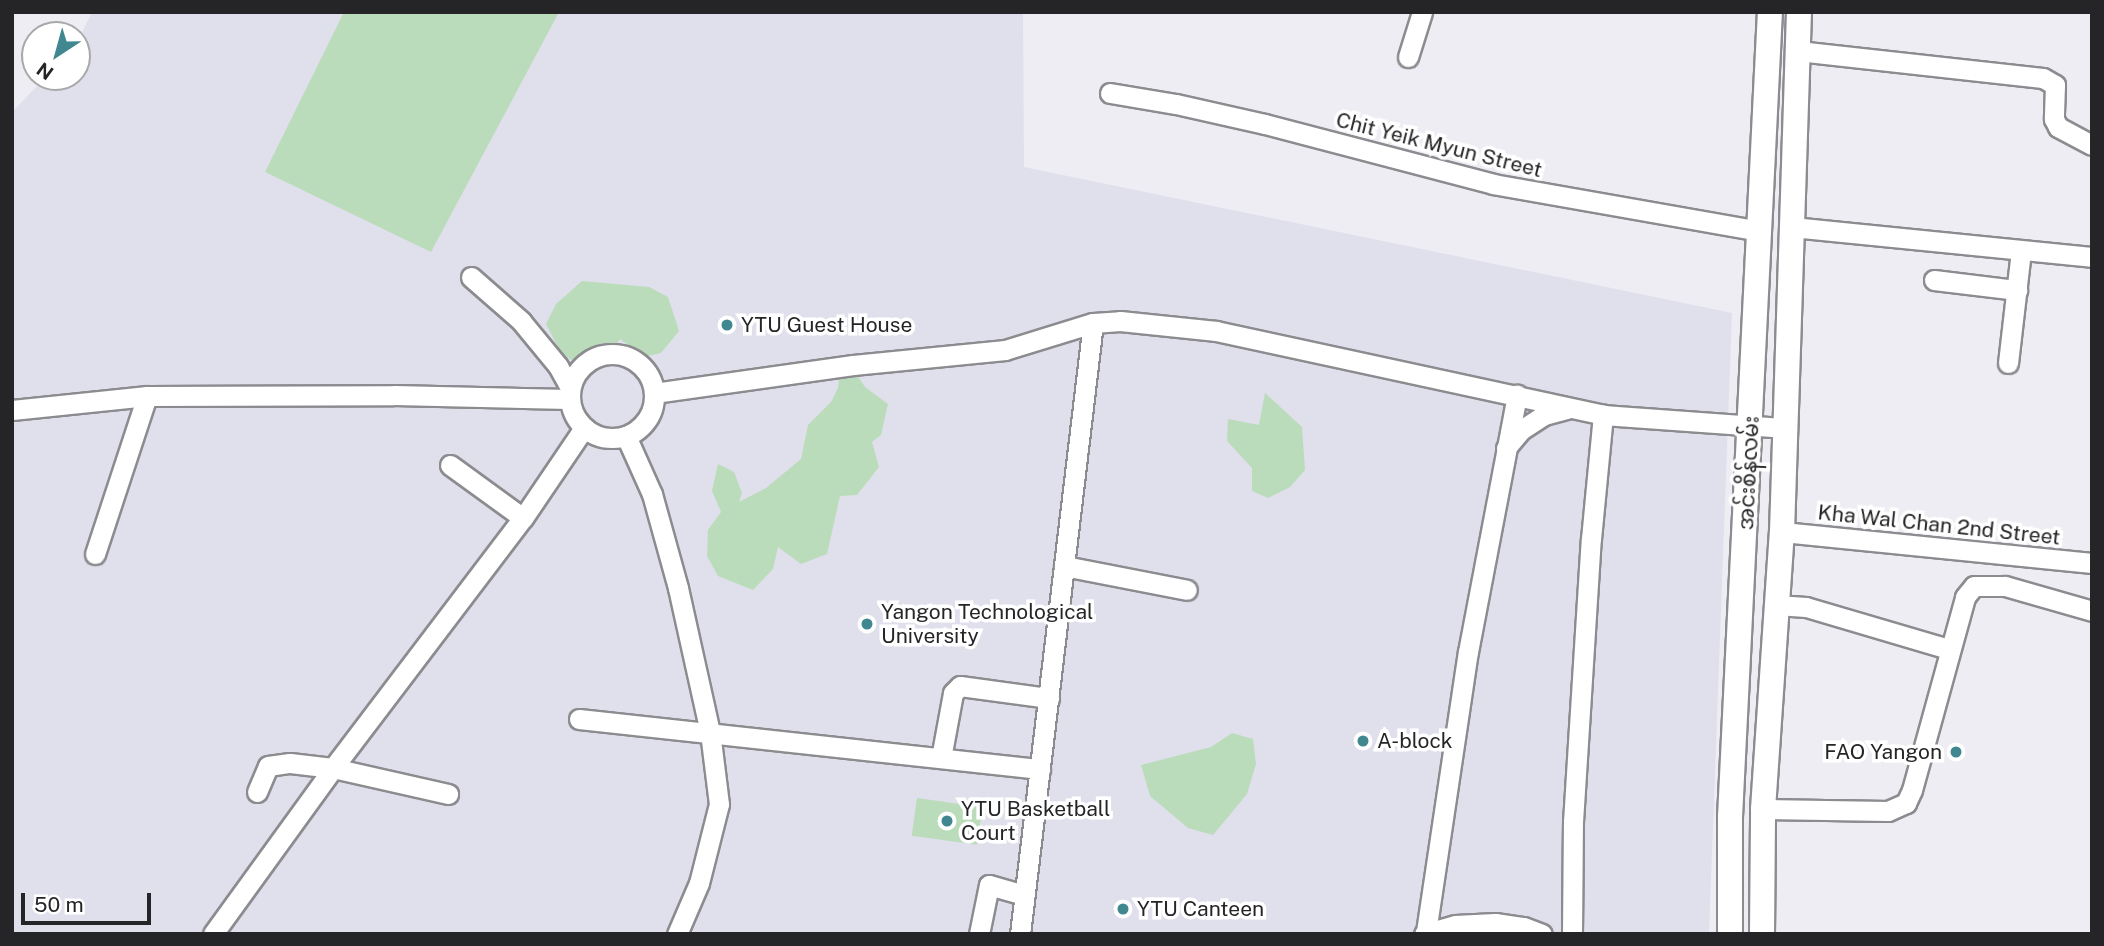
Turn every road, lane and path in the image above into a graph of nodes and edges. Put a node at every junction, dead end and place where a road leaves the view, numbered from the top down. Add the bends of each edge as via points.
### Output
1 (1422, 12) edge
2 (1770, 12) edge
3 (1799, 12) edge
4 (1798, 51) junction
5 (1408, 57) dead end
6 (1110, 93) dead end
7 (2092, 145) edge
8 (1792, 228) junction
9 (1760, 231) junction
10 (2021, 251) junction
11 (2092, 257) edge
12 (471, 276) dead end
13 (1934, 280) dead end
14 (2017, 290) junction
15 (1093, 323) junction
16 (2008, 363) dead end
17 (654, 393) junction
18 (570, 394) junction
19 (1517, 395) junction
20 (147, 396) junction
21 (1568, 409) junction
22 (12, 410) edge
23 (1603, 415) junction
24 (584, 428) junction
25 (1751, 428) junction
26 (1783, 428) junction
27 (626, 436) junction
28 (1506, 448) junction
29 (450, 465) dead end
30 (523, 518) junction
31 (1782, 532) junction
32 (94, 554) dead end
33 (2092, 563) edge
34 (1064, 566) junction
35 (1187, 590) dead end
36 (1776, 605) junction
37 (2092, 611) edge
38 (1949, 649) junction
39 (1049, 698) junction
40 (579, 719) dead end
41 (710, 732) junction
42 (942, 758) junction
43 (333, 768) junction
44 (1040, 769) junction
45 (257, 792) dead end
46 (448, 794) dead end
47 (1763, 809) junction
48 (1025, 895) junction
49 (1425, 933) edge
50 (213, 934) edge
51 (677, 934) edge
52 (979, 934) edge
53 (1020, 934) edge
54 (1542, 934) edge
55 (1572, 934) edge
56 (1730, 934) edge
57 (1762, 934) edge

1 - 5 street
2 - 9 main road, အင်းစိန်လမ်း
3 - 4 main road, အင်းစိန်လမ်း
4 - 7 street via 2043,78 2054,85 2058,127
4 - 8 main road, အင်းစိန်လမ်း
6 - 9 street, Chit Yeik Myun Street via 1265,124 1493,184
8 - 10 street
8 - 26 main road, အင်းစိန်လမ်း
9 - 25 main road, အင်းစိန်လမ်း
10 - 11 street
10 - 14 street
12 - 18 street via 521,321 558,366
13 - 14 street
14 - 16 street
15 - 17 street via 1005,350 853,365
15 - 19 street via 1120,321 1216,331
15 - 34 street
17 - 18 street via 639,363 608,354 587,361 573,378
17 - 27 street via 645,424
18 - 20 street
18 - 24 street via 572,410
19 - 21 street
19 - 28 street
20 - 22 street
20 - 32 street
21 - 23 street
21 - 28 street via 1532,422
23 - 25 street
23 - 55 street via 1573,822
24 - 27 street via 604,438
24 - 30 street
25 - 26 street
25 - 56 main road, အင်းစိန်လမ်း via 1730,817
26 - 31 main road, အင်းစိန်လမ်း
27 - 41 street via 656,508
28 - 49 street via 1470,640
29 - 30 street
30 - 43 street
31 - 33 street, Kha Wal Chan 2nd Street
31 - 36 main road, အင်းစိန်လမ်း
34 - 35 street
34 - 39 street
36 - 38 street via 1806,607
36 - 47 main road, အင်းစိန်လမ်း
37 - 38 street via 2005,586 1974,586 1965,597
38 - 47 street via 1906,803 1888,811
39 - 42 street via 960,686 953,693
39 - 44 street
40 - 41 street
41 - 42 street
41 - 51 street via 719,804 699,883
42 - 44 street
43 - 45 street via 290,763 268,766
43 - 46 street
43 - 50 street
44 - 48 street
47 - 57 main road, အင်းစိန်လမ်း
48 - 52 street via 989,885
48 - 53 street
49 - 54 street via 1455,925 1495,923

